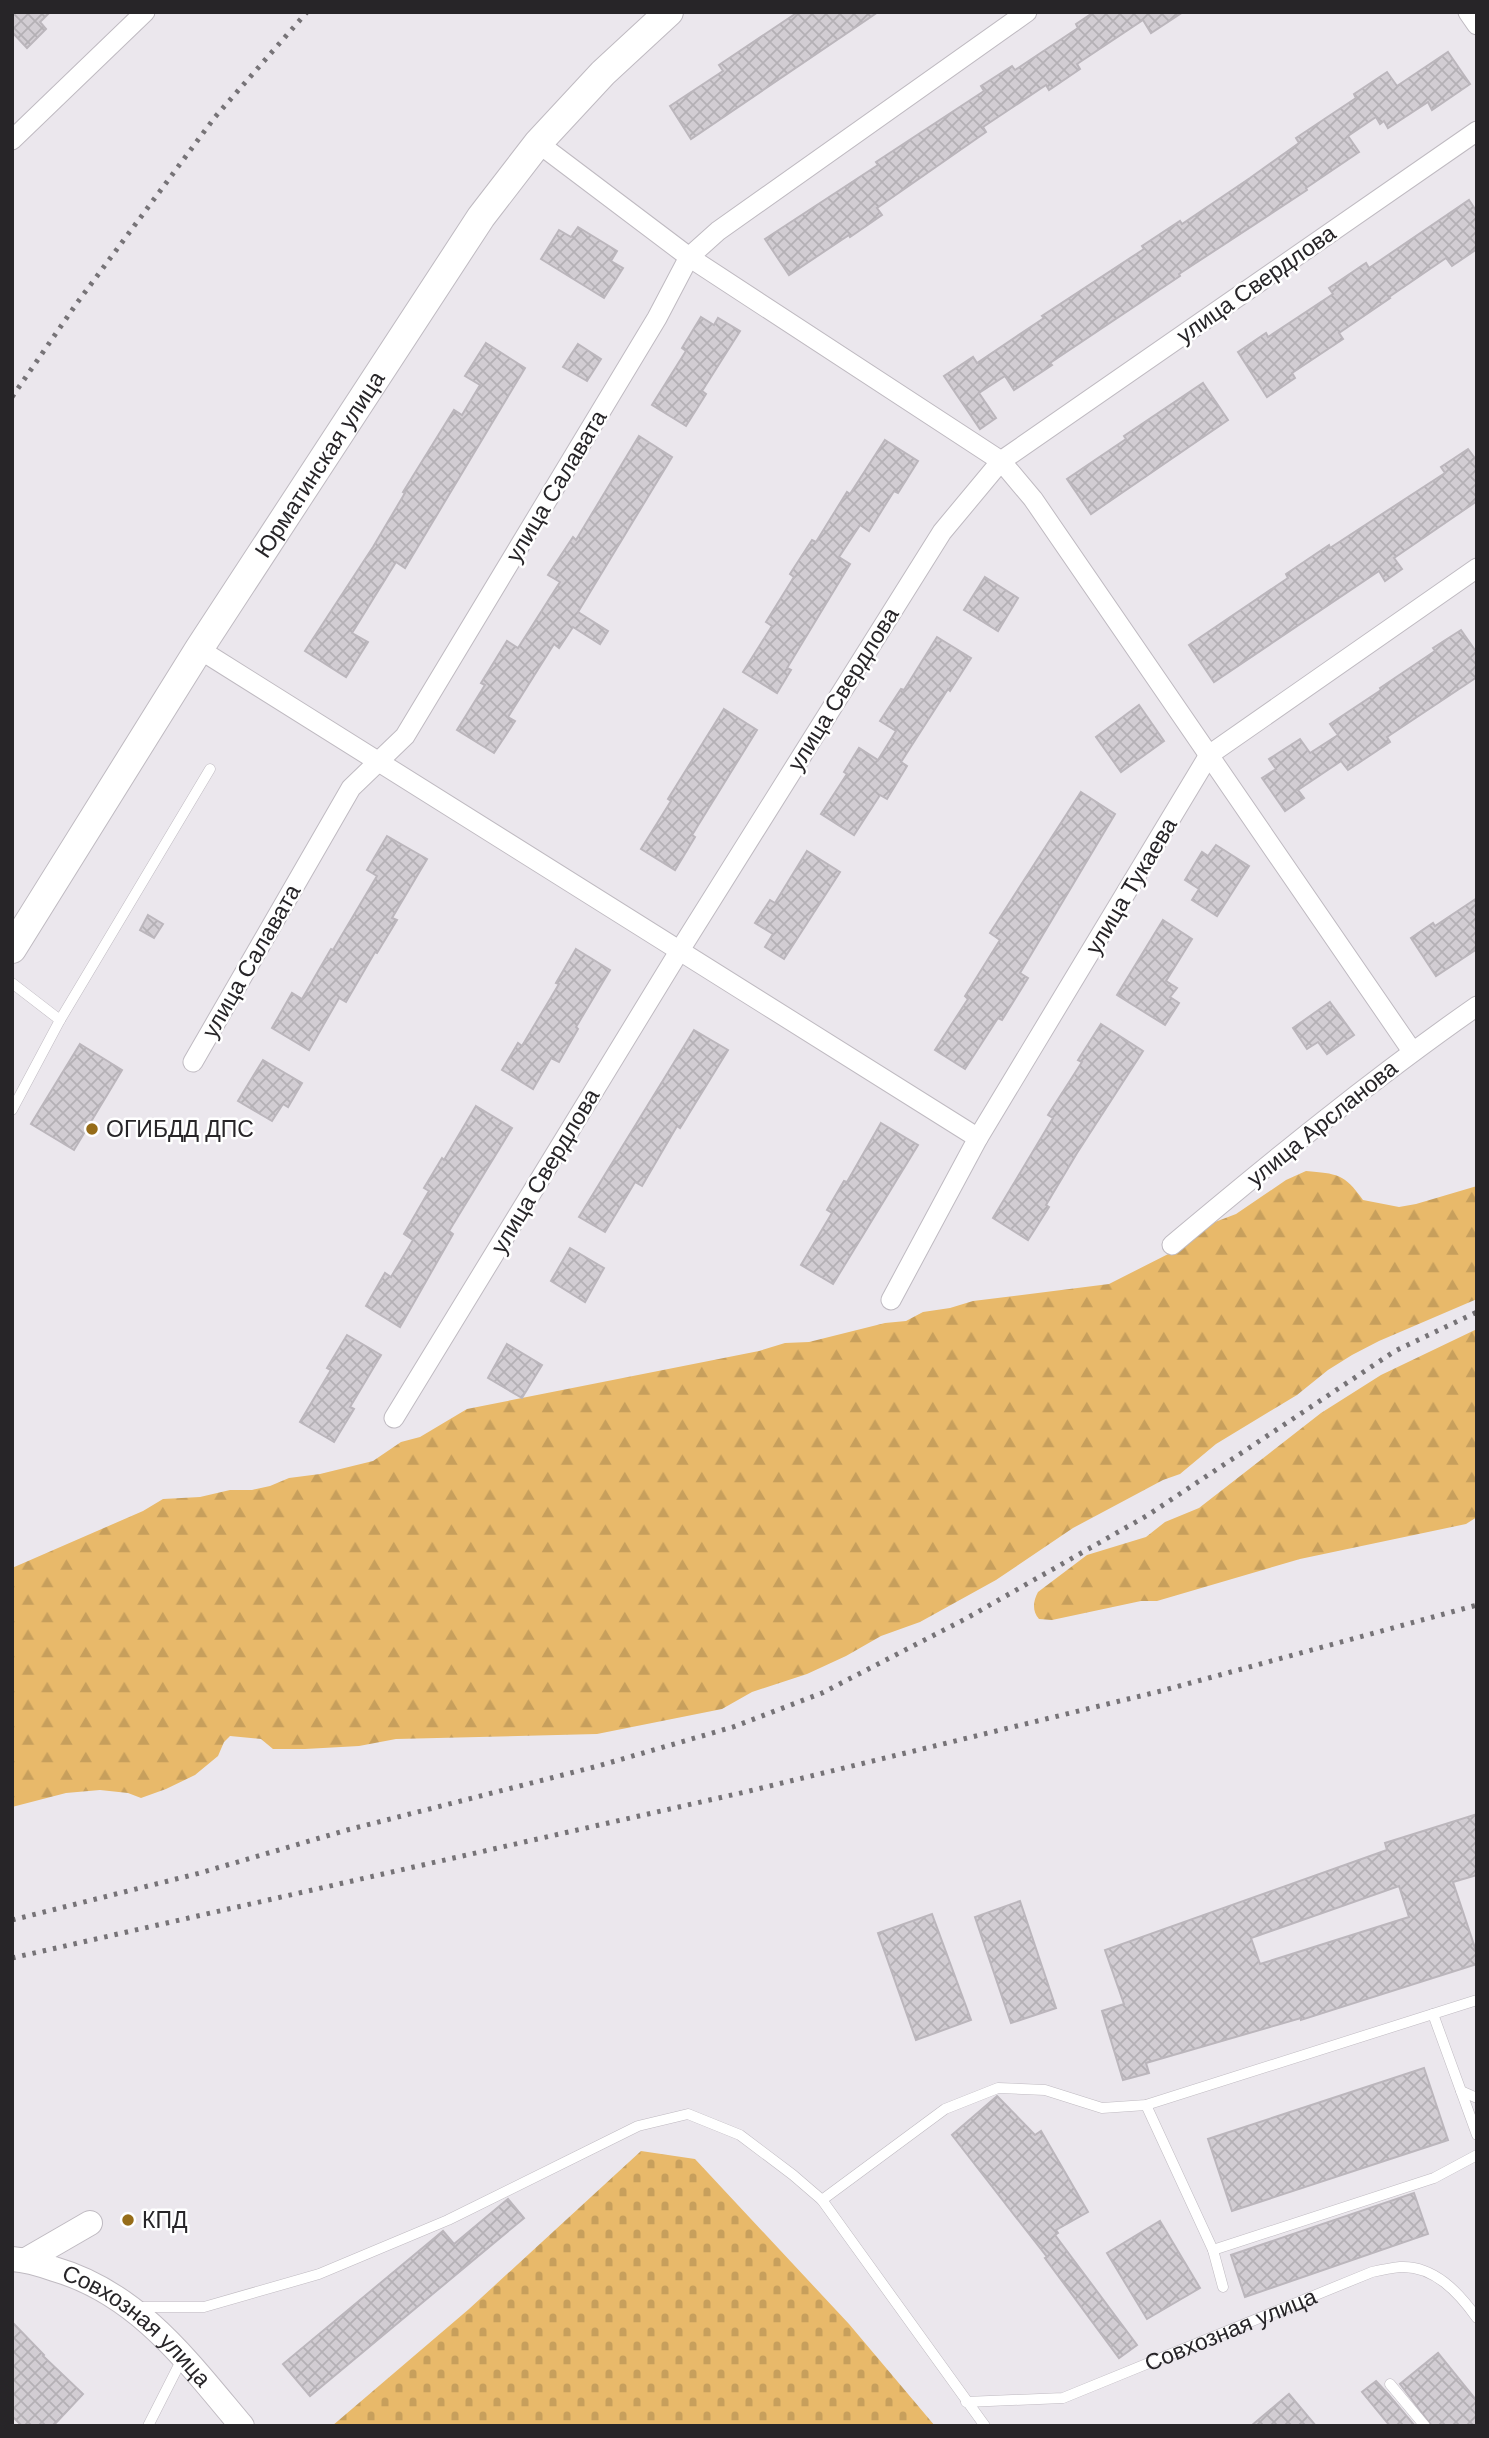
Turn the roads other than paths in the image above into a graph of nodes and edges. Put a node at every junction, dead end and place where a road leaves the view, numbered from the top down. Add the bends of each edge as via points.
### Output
1 (145, 12) edge
2 (670, 12) edge
3 (1027, 12) edge
4 (1468, 12) edge
5 (1477, 25) edge
6 (1477, 131) edge
7 (12, 140) edge
8 (538, 143) junction
9 (689, 257) junction
10 (1001, 461) junction
11 (1477, 568) edge
12 (199, 649) junction
13 (1209, 755) junction
14 (376, 762) junction
15 (210, 769) dead end
16 (12, 949) edge
17 (680, 950) junction
18 (12, 983) edge
19 (1477, 1006) edge
20 (60, 1020) junction
21 (1412, 1051) junction
22 (193, 1062) dead end
23 (12, 1111) edge
24 (978, 1138) junction
25 (1171, 1245) dead end
26 (891, 1300) dead end
27 (394, 1418) dead end
28 (1477, 2000) edge
29 (1433, 2014) junction
30 (1461, 2091) junction
31 (1477, 2098) edge
32 (1146, 2105) junction
33 (1477, 2135) edge
34 (1477, 2155) edge
35 (822, 2200) junction
36 (90, 2223) dead end
37 (1213, 2250) junction
38 (19, 2260) edge
39 (1223, 2287) dead end
40 (132, 2308) junction
41 (1477, 2318) edge
42 (184, 2356) junction
43 (1390, 2384) dead end
44 (966, 2402) junction
45 (148, 2426) edge
46 (242, 2426) edge
47 (985, 2426) edge
48 (1425, 2426) edge

1 - 7 street
2 - 8 main road, Юрматинская улица via 603,73
3 - 9 street, улица Салавата via 718,231
4 - 5 street
6 - 10 street, улица Свердлова
8 - 9 street
8 - 12 main road, Юрматинская улица via 481,217
9 - 10 street
9 - 14 street, улица Салавата via 657,318 405,736
10 - 13 street via 1033,499
10 - 17 street, улица Свердлова via 942,532
11 - 13 street, улица Тукаева
12 - 14 street
12 - 16 main road, Юрматинская улица
13 - 21 street
13 - 24 street, улица Тукаева
14 - 17 street
14 - 22 street, улица Салавата via 351,788
15 - 20 lane
17 - 24 street
17 - 27 street, улица Свердлова
18 - 20 lane
19 - 21 street, улица Арсланова
20 - 23 lane
21 - 25 street, улица Арсланова
24 - 26 street, улица Тукаева
28 - 29 lane
29 - 30 lane
29 - 32 lane
30 - 31 lane
30 - 33 lane
32 - 35 lane via 1102,2108 1045,2090 998,2088 945,2109
32 - 37 lane
34 - 37 lane via 1434,2178
35 - 40 lane via 740,2135 688,2115 638,2126 448,2220 319,2274 204,2307
35 - 44 lane
36 - 38 street
37 - 39 lane
38 - 40 street, Совхозная улица via 76,2275
40 - 42 street, Совхозная улица
41 - 44 lane, Совхозная улица via 1450,2286 1428,2273 1402,2267 1372,2272 1063,2398
42 - 45 lane
42 - 46 street, Совхозная улица
43 - 48 lane
44 - 47 lane

